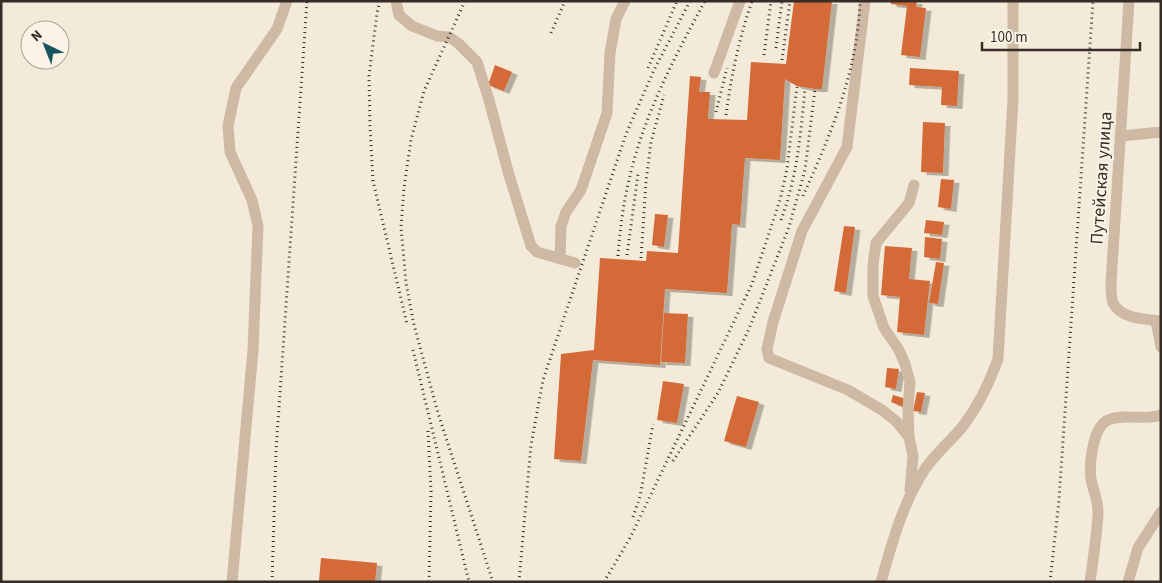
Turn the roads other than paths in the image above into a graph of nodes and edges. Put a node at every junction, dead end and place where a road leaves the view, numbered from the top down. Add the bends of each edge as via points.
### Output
1 (288, 1) edge
2 (396, 1) edge
3 (625, 1) edge
4 (740, 1) edge
5 (865, 1) edge
6 (1013, 1) edge
7 (1130, 1) edge
8 (714, 73) dead end
9 (1161, 132) edge
10 (1121, 136) junction
11 (914, 185) dead end
12 (560, 259) junction
13 (575, 263) dead end
14 (1158, 321) edge
15 (1161, 347) edge
16 (1161, 414) edge
17 (909, 437) junction
18 (910, 494) junction
19 (1161, 512) edge
20 (232, 582) edge
21 (881, 582) edge
22 (1090, 582) edge
23 (1128, 582) edge

1 - 20 street via 277,29 236,88 228,126 230,152 252,200 258,226 253,350
2 - 12 street via 399,15 412,26 449,38 477,62 531,246 537,252
3 - 12 street via 616,19 610,53 607,113 580,190 561,226
4 - 8 street
5 - 17 street via 847,146 802,231 773,322 768,349 770,358 865,400 897,422
6 - 18 street via 1012,99 998,359 982,398 926,468
7 - 10 street, Путейская улица
9 - 10 street
10 - 14 street, Путейская улица via 1111,283 1113,302 1118,310 1132,317
11 - 17 street via 909,203 876,243 873,266 873,296 884,328 899,350 910,382
12 - 13 street
14 - 15 street
16 - 22 street via 1108,420 1095,436 1091,482 1097,496 1098,514
17 - 18 street via 914,456
18 - 21 street
19 - 23 street via 1138,548

